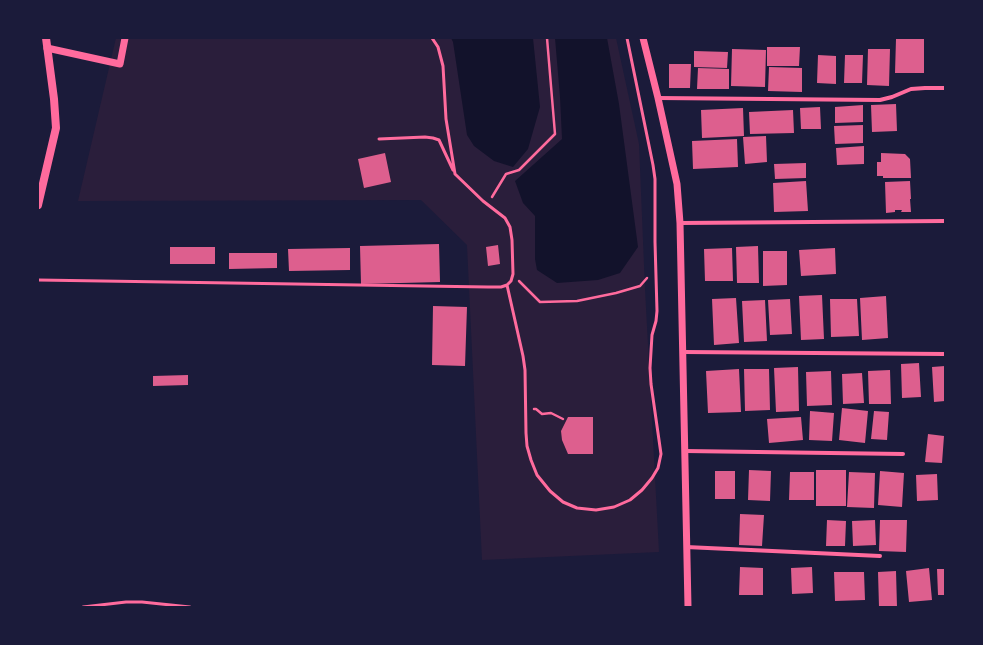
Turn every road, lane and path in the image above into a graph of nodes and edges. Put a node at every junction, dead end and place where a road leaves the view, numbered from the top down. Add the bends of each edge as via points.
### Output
1 (46, 38) edge
2 (126, 38) edge
3 (432, 38) edge
4 (547, 38) edge
5 (627, 38) edge
6 (643, 38) edge
7 (47, 48) junction
8 (945, 88) edge
9 (658, 98) junction
10 (379, 139) dead end
11 (455, 174) junction
12 (488, 204) junction
13 (38, 205) edge
14 (945, 221) edge
15 (680, 223) junction
16 (656, 268) junction
17 (513, 274) junction
18 (38, 280) edge
19 (507, 285) junction
20 (683, 352) junction
21 (945, 354) edge
22 (526, 408) junction
23 (563, 419) dead end
24 (685, 450) junction
25 (903, 454) dead end
26 (686, 547) junction
27 (880, 556) dead end
28 (83, 607) edge
29 (190, 607) edge
30 (688, 607) edge

1 - 7 main road
2 - 7 street via 120,64
3 - 11 lane via 438,46 443,66 446,119
4 - 12 path via 555,134 518,170 506,174
5 - 16 lane via 654,172
6 - 9 street
7 - 13 main road via 56,128
8 - 9 street via 911,89 880,100
9 - 15 street via 677,184
10 - 11 lane via 426,137 439,140
11 - 12 lane
12 - 17 lane via 505,218 510,227
14 - 15 street
15 - 20 street
16 - 17 path via 640,286 577,301 540,302
16 - 22 lane via 657,311 652,335 650,368 661,454 658,468 642,490 630,500 614,507 596,510 577,508 563,502 537,475 531,460 527,446
17 - 19 lane
18 - 19 lane via 488,287
19 - 22 lane via 524,363
20 - 21 street
20 - 24 street
22 - 23 path via 536,409 542,414 551,413
24 - 25 street
24 - 26 street
26 - 27 street
26 - 30 street
28 - 29 lane via 142,602

